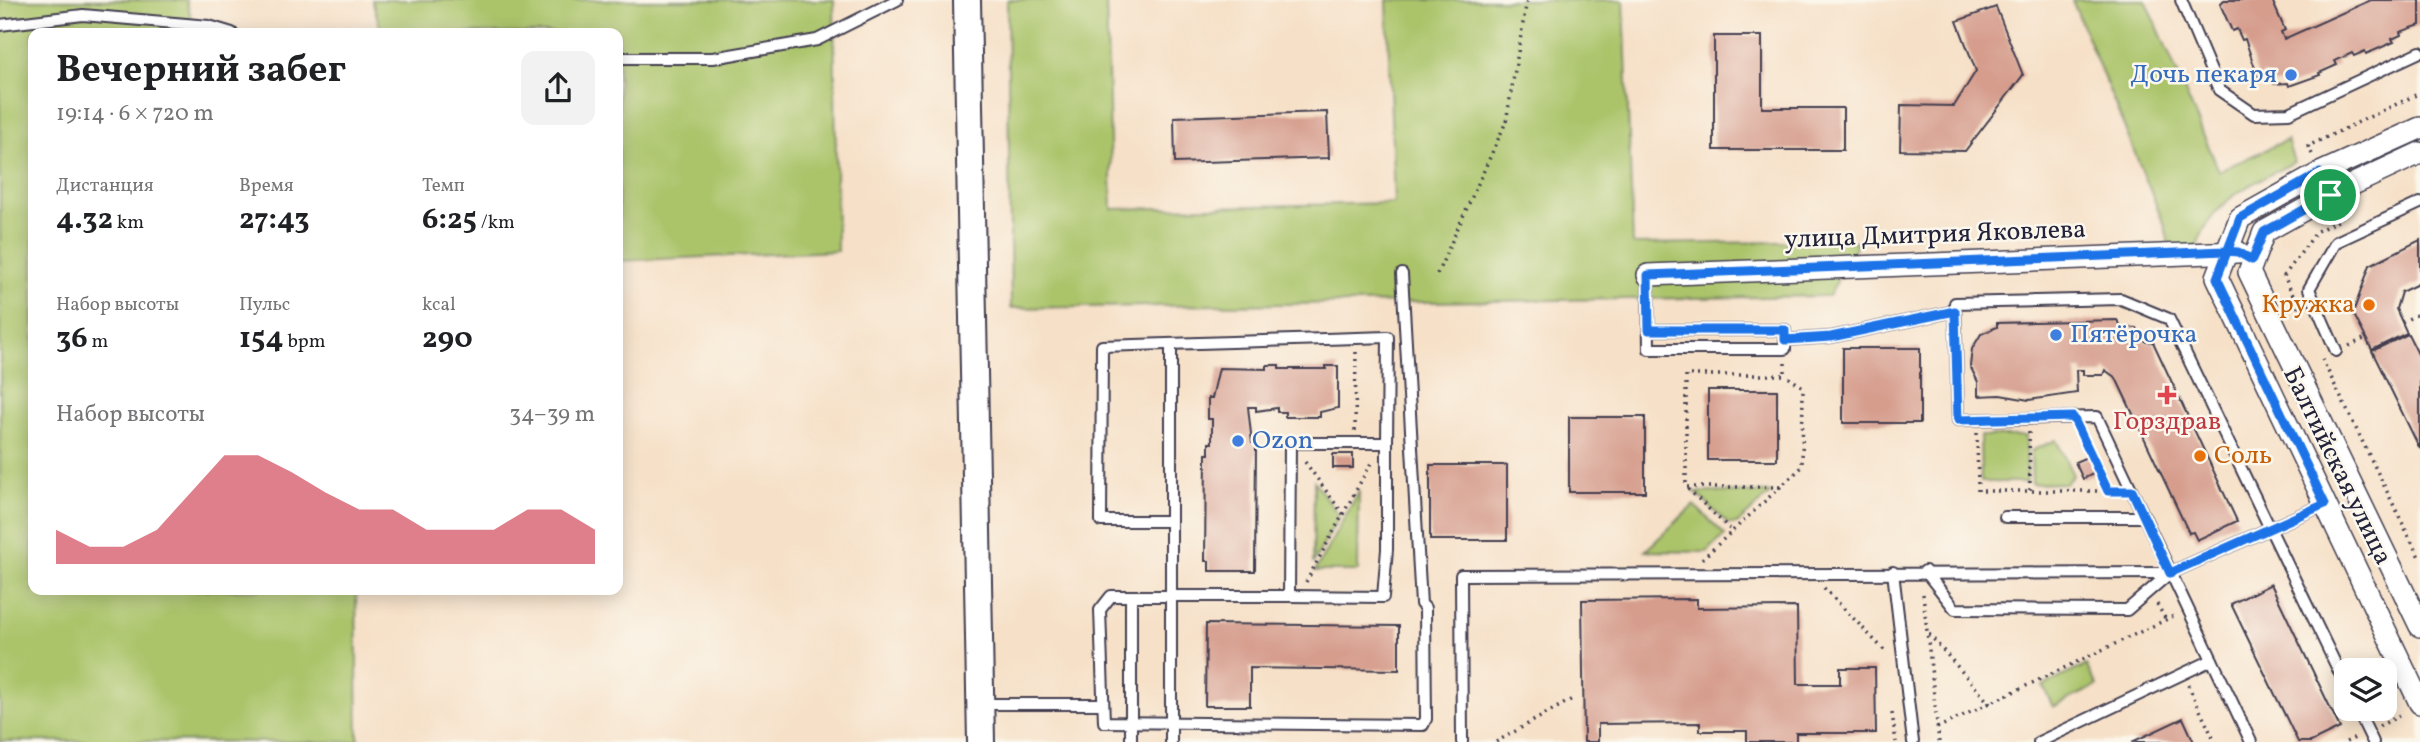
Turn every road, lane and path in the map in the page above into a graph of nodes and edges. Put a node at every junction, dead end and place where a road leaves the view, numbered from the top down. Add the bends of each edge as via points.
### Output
1 (897, 0) edge
2 (967, 0) edge
3 (1527, 0) edge
4 (2181, 0) edge
5 (0, 25) edge
6 (216, 28) edge
7 (2420, 52) edge
8 (623, 58) edge
9 (2420, 93) edge
10 (2420, 128) edge
11 (2420, 153) edge
12 (2313, 178) junction
13 (2322, 199) junction
14 (2420, 203) edge
15 (2225, 251) junction
16 (2252, 260) junction
17 (1402, 274) dead end
18 (1437, 274) dead end
19 (1648, 275) joint
20 (1955, 311) junction
21 (2420, 313) edge
22 (2305, 321) dead end
23 (2402, 322) dead end
24 (1649, 330) junction
25 (1356, 338) junction
26 (1171, 344) junction
27 (1785, 345) junction
28 (2336, 351) dead end
29 (2320, 355) dead end
30 (1785, 375) junction
31 (2073, 417) junction
32 (2029, 432) junction
33 (2041, 432) dead end
34 (2067, 432) dead end
35 (2080, 432) junction
36 (1990, 433) dead end
37 (2016, 433) dead end
38 (1290, 443) junction
39 (1355, 443) junction
40 (1385, 443) junction
41 (1686, 487) junction
42 (1780, 487) junction
43 (2030, 491) junction
44 (2108, 491) junction
45 (2132, 491) junction
46 (2325, 504) junction
47 (1343, 514) junction
48 (2005, 517) dead end
49 (2144, 517) junction
50 (1170, 522) junction
51 (2269, 531) junction
52 (1733, 532) junction
53 (1703, 559) dead end
54 (2420, 559) edge
55 (1922, 571) junction
56 (1808, 572) junction
57 (1893, 572) junction
58 (2170, 573) junction
59 (1131, 596) junction
60 (1170, 596) junction
61 (1294, 596) junction
62 (2188, 610) junction
63 (2420, 626) edge
64 (1928, 632) junction
65 (1886, 652) dead end
66 (2211, 660) junction
67 (2334, 662) edge
68 (2183, 674) junction
69 (1574, 698) dead end
70 (2420, 703) edge
71 (979, 704) junction
72 (1102, 704) junction
73 (1990, 704) junction
74 (2363, 721) edge
75 (1131, 722) junction
76 (1172, 722) junction
77 (1937, 728) junction
78 (981, 742) edge
79 (1131, 742) edge
80 (1171, 742) edge
81 (1462, 742) edge
82 (1496, 742) edge
83 (1913, 742) edge
84 (1939, 742) edge
85 (2039, 742) edge
86 (2215, 742) edge
87 (2251, 742) edge
88 (2373, 742) edge

1 - 8 lane via 817,40 713,58
2 - 71 street
3 - 18 path via 1506,122
4 - 7 lane via 2219,90 2254,114 2289,113
5 - 6 lane via 83,15
9 - 12 path via 2308,146
10 - 12 street, Балтийская улица
11 - 13 street
12 - 13 street via 2303,194
12 - 15 street, Балтийская улица via 2240,218
13 - 16 street via 2264,232
13 - 22 path via 2340,219 2317,231 2284,275
14 - 28 lane via 2336,242 2309,289
15 - 16 street
15 - 19 street, улица Дмитрия Яковлева
15 - 46 street, Балтийская улица via 2217,278
16 - 63 street, Балтийская улица via 2249,272
17 - 76 lane via 1421,604 1425,608 1423,725
19 - 24 lane
20 - 27 lane
20 - 31 lane via 1958,420
20 - 51 lane via 1955,303 2121,299 2169,319
21 - 23 path
24 - 27 lane via 1785,330
24 - 27 lane via 1649,349
25 - 26 lane
25 - 39 path
25 - 40 lane via 1388,337
26 - 50 lane
26 - 50 lane via 1102,346 1101,521
27 - 30 path
29 - 54 path
30 - 41 path via 1686,375
30 - 42 path via 1802,387 1802,467
31 - 35 path
31 - 45 lane via 2097,417
32 - 33 path
32 - 37 path
32 - 43 path
34 - 35 path
35 - 44 path
36 - 43 path via 1977,433 1978,491
38 - 39 lane
38 - 47 path
38 - 61 lane
39 - 40 lane
40 - 47 path
40 - 61 lane via 1383,597
41 - 42 path
41 - 52 path
42 - 52 path
43 - 44 path
44 - 45 path
45 - 49 lane
46 - 51 lane
46 - 70 street, Балтийская улица
47 - 61 path
48 - 49 lane
49 - 58 lane
50 - 60 lane
51 - 58 lane
51 - 67 lane
52 - 53 path
55 - 57 lane
55 - 58 lane
55 - 58 lane via 1955,609 2127,610
55 - 64 path
56 - 57 lane
56 - 65 path
56 - 81 lane via 1461,575
57 - 83 lane
58 - 62 lane
59 - 60 lane
59 - 72 lane via 1111,596 1100,610
59 - 75 lane
60 - 61 lane
60 - 76 lane
62 - 66 lane
62 - 73 path
64 - 73 path
64 - 77 path
66 - 68 lane
66 - 87 lane
68 - 85 lane
68 - 86 path
69 - 82 path
71 - 72 lane
71 - 78 street
72 - 75 lane via 1104,722
73 - 77 path
74 - 88 lane
75 - 76 lane
75 - 79 lane
76 - 80 lane
77 - 84 path

